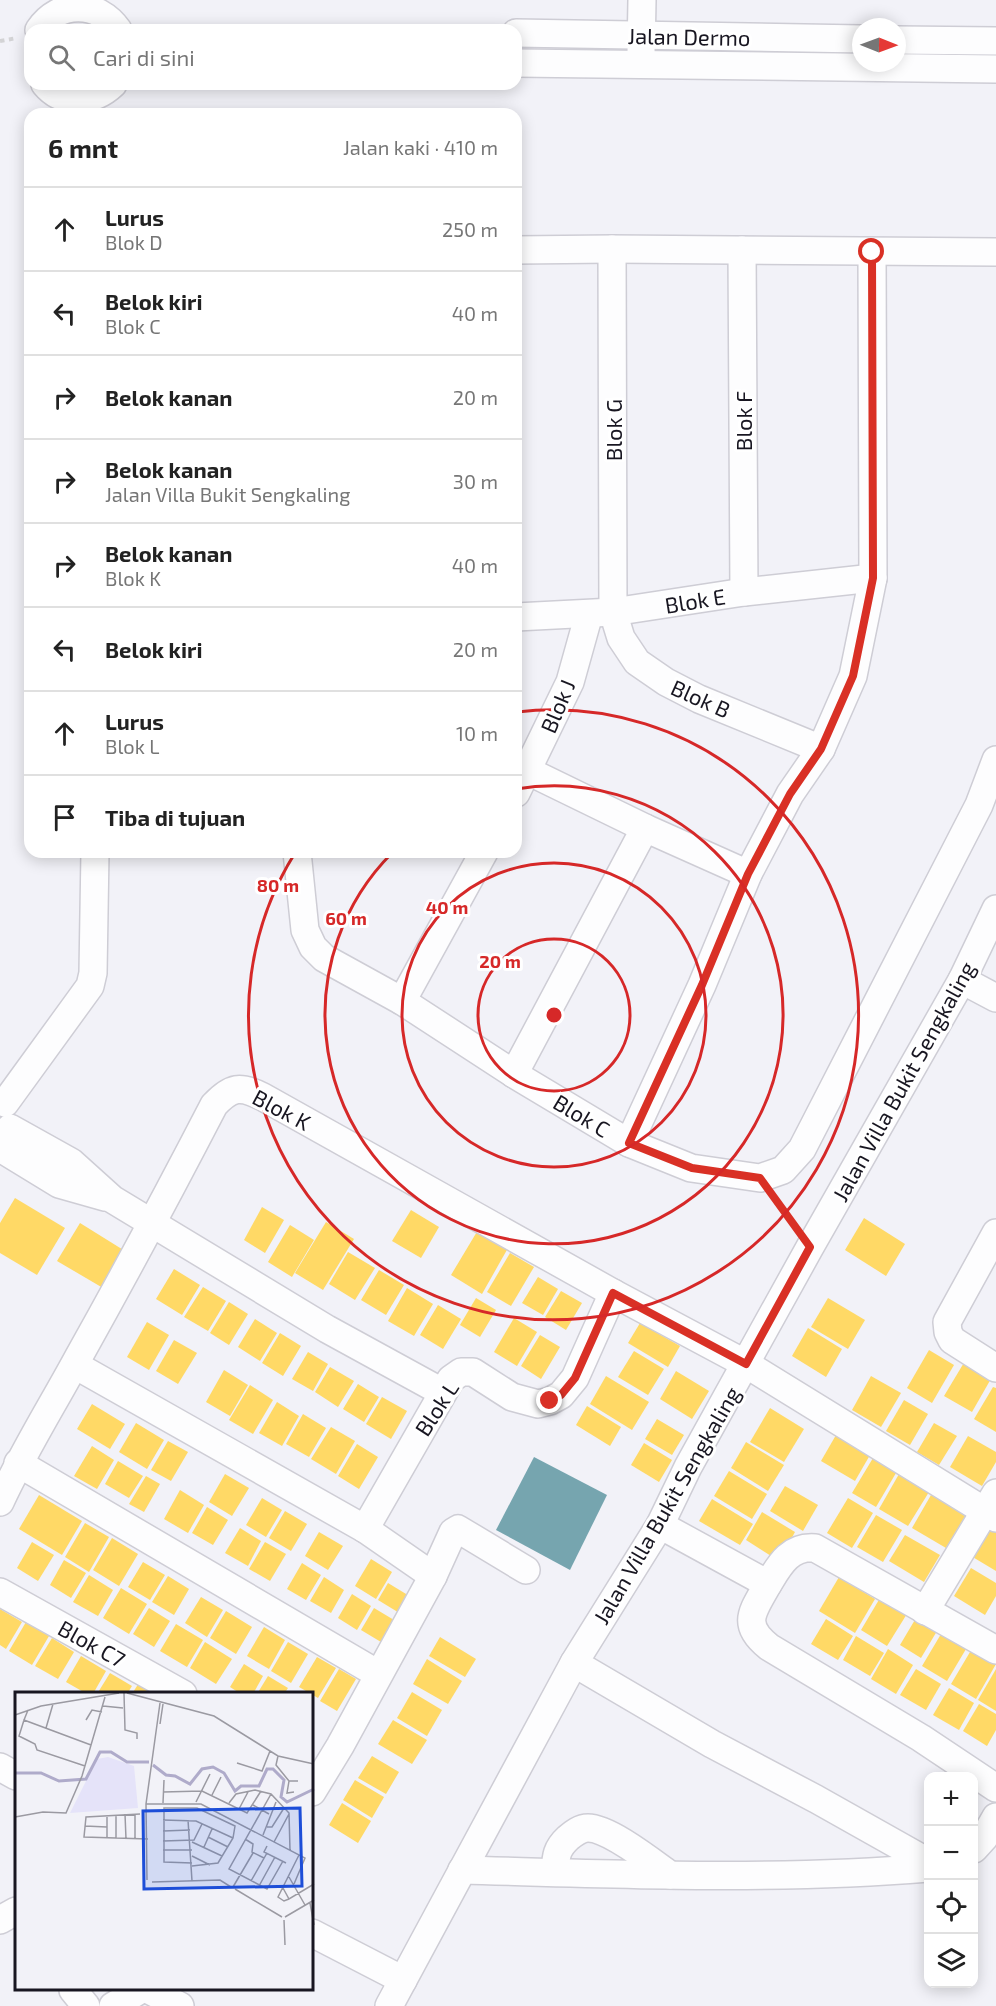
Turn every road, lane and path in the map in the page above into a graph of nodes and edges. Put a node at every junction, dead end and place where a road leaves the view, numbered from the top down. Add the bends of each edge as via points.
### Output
1 (642, 0) edge
2 (43, 24) edge
3 (114, 24) edge
4 (522, 33) edge
5 (570, 34) junction
6 (642, 35) junction
7 (852, 39) edge
8 (906, 40) edge
9 (996, 41) edge
10 (568, 62) junction
11 (522, 63) edge
12 (641, 64) junction
13 (996, 69) edge
14 (52, 90) edge
15 (106, 90) edge
16 (89, 106) edge
17 (612, 249) junction
18 (522, 250) edge
19 (742, 250) junction
20 (872, 252) junction
21 (996, 252) edge
22 (873, 578) junction
23 (744, 592) junction
24 (601, 613) junction
25 (522, 617) edge
26 (821, 749) junction
27 (996, 760) edge
28 (522, 782) edge
29 (645, 828) junction
30 (95, 858) edge
31 (298, 858) edge
32 (481, 858) edge
33 (748, 874) junction
34 (996, 909) edge
35 (962, 980) junction
36 (996, 998) edge
37 (402, 1001) junction
38 (514, 1074) junction
39 (3, 1125) edge
40 (629, 1143) junction
41 (760, 1178) junction
42 (153, 1223) junction
43 (996, 1233) edge
44 (810, 1247) junction
45 (613, 1293) junction
46 (746, 1364) junction
47 (75, 1365) junction
48 (996, 1368) edge
49 (442, 1392) junction
50 (18, 1463) junction
51 (0, 1502) edge
52 (992, 1508) edge
53 (660, 1525) junction
54 (365, 1528) junction
55 (526, 1570) dead end
56 (433, 1576) junction
57 (768, 1584) junction
58 (0, 1592) edge
59 (925, 1611) junction
60 (996, 1650) edge
61 (574, 1663) junction
62 (378, 1674) junction
63 (179, 1692) edge
64 (0, 1767) edge
65 (15, 1775) edge
66 (316, 1776) edge
67 (996, 1788) edge
68 (996, 1816) edge
69 (978, 1845) edge
70 (924, 1860) edge
71 (924, 1868) edge
72 (462, 1870) junction
73 (555, 1872) junction
74 (670, 1875) junction
75 (314, 1934) edge
76 (403, 1980) junction
77 (75, 1991) edge
78 (137, 1991) edge
79 (153, 1991) edge
80 (86, 2006) edge
81 (113, 2006) edge
82 (180, 2006) edge
83 (389, 2006) edge

1 - 6 street
2 - 3 street via 55,13 85,7 99,11
4 - 5 street, Jalan Dermo
5 - 6 street, Jalan Dermo
5 - 10 street
6 - 7 street, Jalan Dermo
6 - 12 street
8 - 9 street
10 - 11 street
10 - 12 street
12 - 13 street
14 - 16 street
15 - 16 street
17 - 18 street
17 - 19 street
17 - 24 street, Blok G
19 - 20 street
19 - 23 street, Blok F
20 - 21 street
20 - 22 street
22 - 23 street, Blok E
22 - 26 street via 853,676
23 - 24 street, Blok E
24 - 25 street, Blok E
24 - 26 street, Blok B via 638,662 666,682
24 - 28 street, Blok J
26 - 33 street via 790,794
27 - 41 street via 979,805 802,1149 783,1170
28 - 29 street
29 - 33 street
29 - 38 street
30 - 39 street via 90,986
31 - 37 street, Blok C via 305,930 313,947 324,958
32 - 37 street
33 - 40 street
34 - 35 street, Jalan Villa Bukit Sengkaling
35 - 36 street
35 - 44 street, Jalan Villa Bukit Sengkaling
37 - 38 street, Blok C
38 - 40 street, Blok C
39 - 42 street via 71,1162 112,1199
40 - 41 street, Blok C via 692,1168
41 - 44 path
42 - 45 street, Blok K via 214,1105 234,1089 249,1090
42 - 47 street, Blok K
42 - 49 street via 327,1329
43 - 48 street via 947,1322 952,1340
44 - 46 street, Jalan Villa Bukit Sengkaling
45 - 46 street, Blok K
45 - 49 street, Blok L via 575,1378 561,1395 538,1404 512,1397 472,1372 461,1372
46 - 52 street, Blok K
46 - 53 street, Jalan Villa Bukit Sengkaling
47 - 50 street, Blok K
47 - 54 street
49 - 54 street, Blok L
50 - 51 street, Blok K
50 - 62 street
52 - 59 street
53 - 57 street
53 - 61 street, Jalan Villa Bukit Sengkaling
54 - 56 street
55 - 56 street via 458,1529 453,1532
56 - 62 street
57 - 59 street via 791,1553 814,1548
57 - 67 street via 751,1613 758,1638
58 - 63 street, Blok C7
59 - 60 street
61 - 70 street
61 - 72 street, Jalan Villa Bukit Sengkaling
62 - 66 street via 340,1746
64 - 65 street
68 - 69 street
71 - 74 street
72 - 73 street
72 - 76 street, Jalan Villa Bukit Sengkaling
73 - 74 street
73 - 74 street via 556,1853 575,1831 588,1828 601,1830 622,1842
75 - 76 street
76 - 83 street, Jalan Villa Bukit Sengkaling
77 - 80 street
78 - 81 street
79 - 82 street

